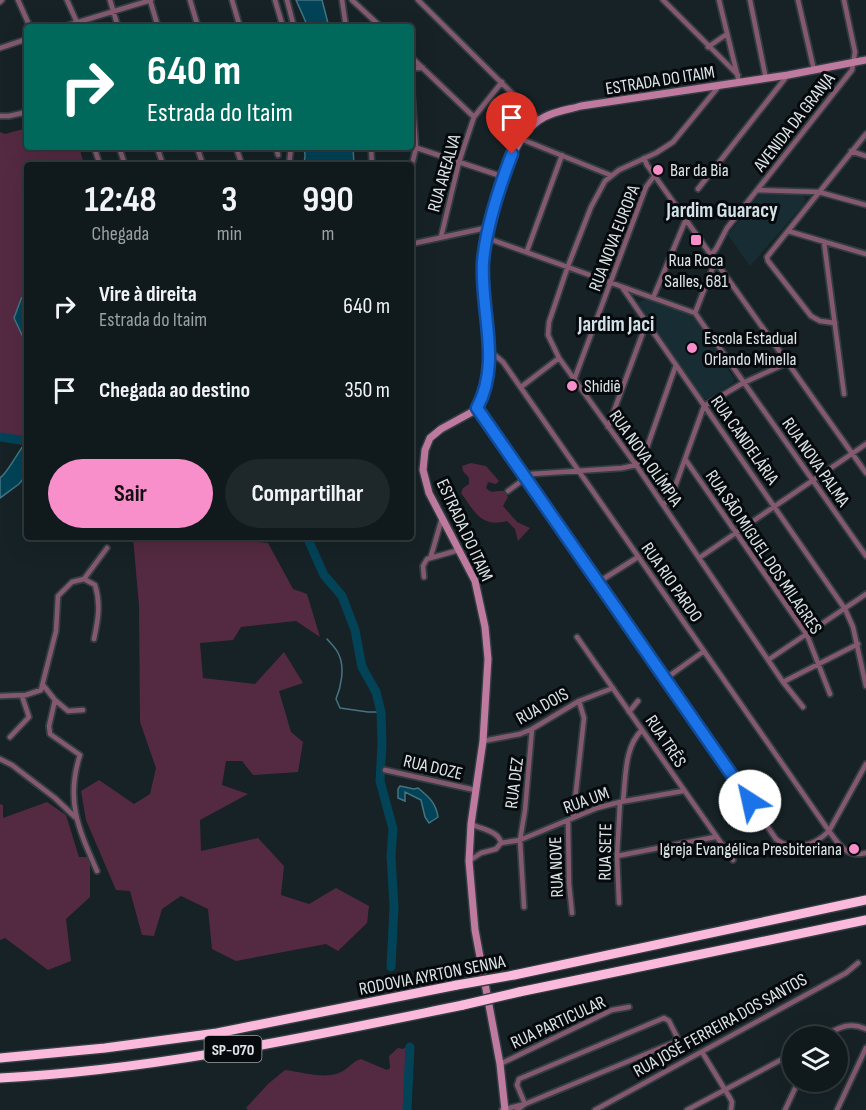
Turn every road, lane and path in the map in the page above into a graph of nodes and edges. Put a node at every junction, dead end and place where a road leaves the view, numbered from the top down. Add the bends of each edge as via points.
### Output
1 (18, 0) edge
2 (67, 0) edge
3 (110, 0) edge
4 (150, 0) edge
5 (190, 0) edge
6 (232, 0) edge
7 (275, 0) edge
8 (287, 0) edge
9 (342, 0) edge
10 (352, 0) edge
11 (418, 0) edge
12 (663, 0) edge
13 (718, 0) edge
14 (750, 0) edge
15 (798, 0) edge
16 (844, 0) edge
17 (360, 8) junction
18 (343, 9) junction
19 (114, 11) junction
20 (29, 24) edge
21 (78, 24) edge
22 (81, 24) edge
23 (117, 24) edge
24 (157, 24) edge
25 (197, 24) edge
26 (239, 24) edge
27 (282, 24) edge
28 (293, 24) edge
29 (346, 24) edge
30 (378, 24) edge
31 (727, 34) junction
32 (24, 40) edge
33 (708, 47) junction
34 (0, 48) edge
35 (414, 60) edge
36 (866, 60) edge
37 (855, 63) junction
38 (423, 68) junction
39 (414, 69) edge
40 (814, 70) junction
41 (788, 75) junction
42 (738, 79) junction
43 (766, 79) junction
44 (502, 82) junction
45 (719, 86) junction
46 (24, 113) edge
47 (0, 116) edge
48 (474, 117) junction
49 (539, 120) junction
50 (866, 134) edge
51 (521, 139) junction
52 (414, 147) edge
53 (277, 150) edge
54 (851, 151) junction
55 (278, 155) dead end
56 (562, 155) junction
57 (866, 156) edge
58 (644, 158) junction
59 (459, 162) junction
60 (655, 175) junction
61 (610, 176) junction
62 (504, 177) junction
63 (698, 189) dead end
64 (758, 190) junction
65 (819, 192) junction
66 (866, 206) edge
67 (686, 219) junction
68 (490, 227) junction
69 (788, 231) junction
70 (441, 237) junction
71 (488, 238) junction
72 (824, 242) junction
73 (414, 243) edge
74 (527, 251) junction
75 (866, 254) edge
76 (711, 255) junction
77 (715, 262) junction
78 (568, 266) junction
79 (611, 283) junction
80 (622, 287) junction
81 (653, 298) junction
82 (695, 313) junction
83 (835, 323) junction
84 (646, 324) junction
85 (489, 354) junction
86 (559, 358) junction
87 (787, 363) junction
88 (676, 365) junction
89 (574, 380) junction
90 (743, 383) junction
91 (521, 387) junction
92 (844, 394) dead end
93 (704, 406) junction
94 (477, 408) junction
95 (608, 428) junction
96 (866, 444) edge
97 (852, 453) junction
98 (685, 459) junction
99 (636, 465) junction
100 (577, 470) junction
101 (866, 473) edge
102 (525, 477) junction
103 (812, 479) junction
104 (508, 491) dead end
105 (663, 505) junction
106 (774, 505) junction
107 (442, 518) junction
108 (735, 532) junction
109 (107, 548) dead end
110 (459, 550) junction
111 (431, 556) junction
112 (866, 556) edge
113 (638, 557) junction
114 (699, 558) junction
115 (424, 577) dead end
116 (84, 579) junction
117 (597, 583) junction
118 (866, 594) edge
119 (845, 609) junction
120 (807, 634) junction
121 (577, 636) dead end
122 (94, 639) dead end
123 (858, 644) junction
124 (704, 651) junction
125 (768, 660) junction
126 (818, 664) junction
127 (665, 679) junction
128 (783, 682) junction
129 (43, 686) junction
130 (866, 686) edge
131 (613, 688) junction
132 (830, 694) dead end
133 (0, 696) edge
134 (22, 696) junction
135 (55, 700) junction
136 (579, 700) junction
137 (638, 700) dead end
138 (803, 707) dead end
139 (83, 710) dead end
140 (629, 712) junction
141 (532, 729) junction
142 (642, 730) junction
143 (10, 737) dead end
144 (483, 741) junction
145 (0, 759) edge
146 (866, 764) edge
147 (385, 770) dead end
148 (475, 790) junction
149 (683, 791) junction
150 (622, 801) junction
151 (75, 817) junction
152 (571, 819) junction
153 (471, 824) junction
154 (829, 831) junction
155 (715, 837) junction
156 (520, 840) junction
157 (501, 843) junction
158 (866, 853) edge
159 (617, 856) junction
160 (733, 860) dead end
161 (469, 861) junction
162 (97, 871) dead end
163 (866, 900) edge
164 (619, 903) dead end
165 (524, 907) dead end
166 (572, 913) dead end
167 (866, 920) edge
168 (858, 963) dead end
169 (629, 1007) dead end
170 (843, 1026) edge
171 (866, 1029) edge
172 (866, 1048) edge
173 (702, 1052) junction
174 (0, 1058) edge
175 (782, 1059) edge
176 (500, 1064) junction
177 (0, 1078) edge
178 (724, 1090) junction
179 (793, 1092) edge
180 (525, 1104) junction
181 (504, 1110) edge
182 (517, 1110) edge
183 (595, 1110) edge
184 (687, 1110) edge
185 (731, 1110) edge
186 (785, 1110) edge
187 (837, 1110) edge

1 - 20 street
2 - 21 street
3 - 19 street
4 - 19 street
4 - 24 street
5 - 25 street
6 - 26 street
7 - 27 street
8 - 28 street
9 - 18 street
10 - 17 street
11 - 44 street
12 - 33 street
13 - 31 street
14 - 43 street
15 - 40 street
16 - 37 street
17 - 18 street
17 - 30 street
18 - 29 street
19 - 22 street
19 - 23 street
31 - 33 street
31 - 42 street
32 - 34 street
33 - 42 street
35 - 38 street
36 - 37 street, ESTRADA DO ITAIM
37 - 40 street, ESTRADA DO ITAIM
37 - 64 street, AVENIDA DA GRANJA
38 - 39 street
38 - 48 street
40 - 41 street, ESTRADA DO ITAIM
41 - 43 street, ESTRADA DO ITAIM
41 - 63 street
42 - 43 street, ESTRADA DO ITAIM
42 - 45 street, ESTRADA DO ITAIM
44 - 48 street
44 - 49 street
45 - 49 street, ESTRADA DO ITAIM via 581,106
45 - 58 street, RUA NOVA OLÍMPIA via 673,142
46 - 47 street
48 - 59 street, RUA AREALVA
49 - 51 street, ESTRADA DO ITAIM
50 - 54 street
51 - 56 street
51 - 62 street, ESTRADA DO ITAIM
52 - 59 street
53 - 55 street
54 - 57 street
54 - 65 street
56 - 61 street
56 - 74 street
58 - 60 street
58 - 61 street, RUA NOVA OLÍMPIA
59 - 62 street
59 - 70 street, RUA AREALVA
60 - 67 street
60 - 79 street, RUA NOVA EUROPA via 646,187
61 - 78 street, RUA NOVA OLÍMPIA via 591,207
62 - 68 street, ESTRADA DO ITAIM
64 - 65 street
64 - 76 street, AVENIDA DA GRANJA
65 - 66 street
65 - 69 street
67 - 76 street
67 - 81 street
68 - 70 street
68 - 71 street, ESTRADA DO ITAIM
69 - 72 street
69 - 83 street via 768,255 768,261 811,316
70 - 73 street
71 - 74 street
71 - 85 street, ESTRADA DO ITAIM via 483,265
72 - 75 street
72 - 83 street
74 - 78 street
76 - 77 street
77 - 82 street
77 - 87 street
78 - 79 street
78 - 86 street, RUA NOVA OLÍMPIA via 548,329
79 - 80 street
79 - 89 street, RUA NOVA EUROPA
80 - 81 street
80 - 84 street, RUA CANDELÁRIA
81 - 82 street
82 - 90 street, RUA NOVA PALMA
83 - 92 street
84 - 88 street, RUA CANDELÁRIA
84 - 95 street
85 - 91 street, RUA RIO PARDO via 500,358
85 - 94 street, ESTRADA DO ITAIM via 488,383
86 - 89 street, RUA NOVA OLÍMPIA
86 - 91 street
87 - 90 street
87 - 97 street
88 - 93 street, RUA CANDELÁRIA
88 - 99 street via 645,453
89 - 95 street, RUA NOVA OLÍMPIA
90 - 93 street
90 - 103 street, RUA NOVA PALMA
91 - 100 street, RUA RIO PARDO
93 - 98 street
93 - 106 street, RUA CANDELÁRIA
94 - 102 street
94 - 107 street, ESTRADA DO ITAIM via 435,433 425,450 423,476
95 - 99 street, RUA NOVA OLÍMPIA
96 - 97 street
97 - 101 street
97 - 103 street
98 - 105 street via 672,495
98 - 108 street, RUA SÃO MIGUEL DOS MILAGRES
99 - 100 street
99 - 105 street, RUA NOVA OLÍMPIA
100 - 102 street
100 - 113 street, RUA RIO PARDO
102 - 104 street
102 - 117 street
103 - 106 street
103 - 112 street, RUA NOVA PALMA
105 - 114 street, RUA NOVA OLÍMPIA
106 - 108 street
106 - 119 street, RUA CANDELÁRIA
107 - 110 street, ESTRADA DO ITAIM
107 - 111 street
108 - 114 street
108 - 120 street, RUA SÃO MIGUEL DOS MILAGRES
109 - 116 street
110 - 111 street
110 - 144 street, ESTRADA DO ITAIM via 475,581 485,627 488,659
111 - 115 street via 424,562
113 - 117 street
113 - 124 street, RUA RIO PARDO
114 - 125 street, RUA NOVA OLÍMPIA
116 - 122 street via 96,589 99,609
116 - 129 street via 72,582 58,596 56,631
117 - 127 street
118 - 119 street
119 - 120 street
119 - 123 street, RUA CANDELÁRIA
120 - 125 street
120 - 126 street, RUA SÃO MIGUEL DOS MILAGRES
121 - 131 street, RUA TRÊS
123 - 126 street
123 - 130 street, RUA CANDELÁRIA
124 - 127 street
124 - 154 street, RUA RIO PARDO
125 - 128 street, RUA NOVA OLÍMPIA
126 - 128 street
126 - 132 street, RUA SÃO MIGUEL DOS MILAGRES
127 - 154 street via 776,839 784,845 799,846 820,840
128 - 138 street, RUA NOVA OLÍMPIA
129 - 134 street
129 - 135 street
131 - 136 street, RUA DOIS
131 - 140 street, RUA TRÊS
133 - 134 street
134 - 143 street via 29,717
135 - 139 street via 68,711
135 - 151 street via 50,734 80,755 74,774
136 - 141 street, RUA DOIS
136 - 152 street, RUA NOVE via 584,718
137 - 140 street
140 - 142 street, RUA TRÊS
141 - 144 street, RUA DOIS
141 - 156 street, RUA DEZ
142 - 149 street, RUA TRÊS
142 - 150 street, RUA SETE via 630,748
144 - 148 street, ESTRADA DO ITAIM
145 - 151 street
146 - 154 street
147 - 148 street, RUA DOZE
148 - 153 street, ESTRADA DO ITAIM
149 - 150 street, RUA UM
149 - 155 street, RUA TRÊS
150 - 152 street, RUA UM
150 - 159 street, RUA SETE
151 - 162 street
152 - 156 street, RUA UM
152 - 166 street, RUA NOVE
153 - 157 street via 497,834
153 - 161 street, ESTRADA DO ITAIM
154 - 158 street, RUA RIO PARDO via 847,852
155 - 159 street
155 - 160 street, RUA TRÊS
156 - 157 street, RUA UM
156 - 165 street, RUA DEZ
157 - 161 street, RUA UM
159 - 164 street, RUA SETE
161 - 176 street, ESTRADA DO ITAIM via 475,930
163 - 174 highway, RODOVIA AYRTON SENNA / SP-070, bridge via 217,1034
167 - 177 highway, RODOVIA AYRTON SENNA / SP-070, bridge via 351,1028 178,1058
168 - 173 street, RUA JOSÉ FERREIRA DOS SANTOS
169 - 176 street, RUA PARTICULAR via 612,1010
170 - 171 street via 852,1024
172 - 187 street
173 - 178 street
173 - 183 street, RUA JOSÉ FERREIRA DOS SANTOS
175 - 178 street
176 - 181 street, ESTRADA DO ITAIM
178 - 184 street
178 - 185 street via 732,1102
179 - 186 street
180 - 180 street via 675,1042 677,1037 669,1021 664,1018 519,1078 517,1085
180 - 181 street
180 - 182 street

